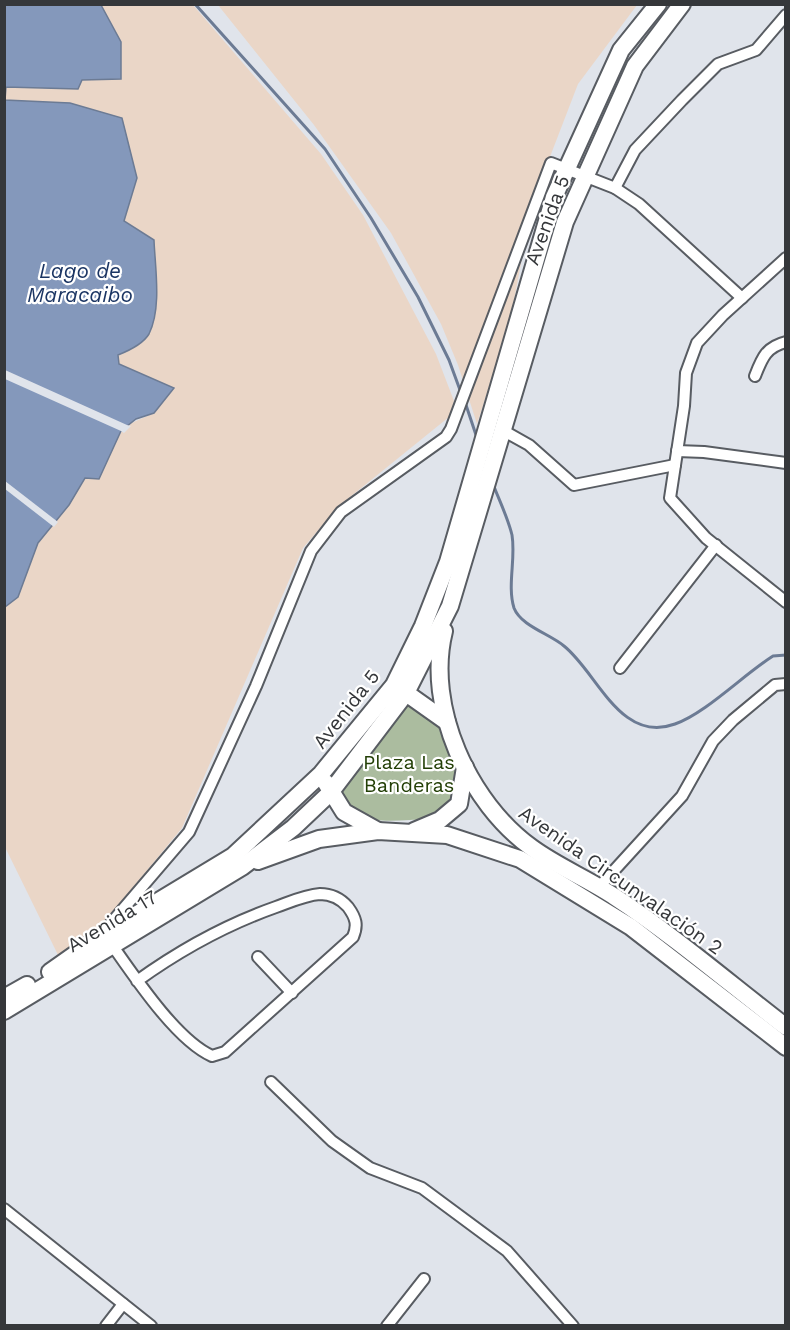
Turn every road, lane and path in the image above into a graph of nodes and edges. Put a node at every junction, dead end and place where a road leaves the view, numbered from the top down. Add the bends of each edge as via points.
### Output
1 (658, 4) edge
2 (682, 4) edge
3 (786, 15) edge
4 (566, 171) junction
5 (583, 178) junction
6 (615, 188) junction
7 (786, 258) edge
8 (742, 298) junction
9 (786, 342) edge
10 (755, 376) dead end
11 (502, 430) junction
12 (677, 451) junction
13 (786, 463) edge
14 (675, 465) junction
15 (716, 545) junction
16 (786, 602) edge
17 (450, 606) junction
18 (620, 668) dead end
19 (786, 684) edge
20 (400, 689) junction
21 (447, 722) junction
22 (465, 767) junction
23 (321, 774) junction
24 (330, 793) junction
25 (378, 831) junction
26 (410, 832) junction
27 (238, 861) junction
28 (599, 887) junction
29 (108, 940) junction
30 (258, 957) dead end
31 (137, 981) junction
32 (292, 993) junction
33 (4, 998) edge
34 (4, 1011) edge
35 (786, 1027) edge
36 (786, 1047) edge
37 (271, 1082) dead end
38 (4, 1209) edge
39 (424, 1279) dead end
40 (123, 1304) junction
41 (570, 1324) edge
42 (106, 1326) edge
43 (151, 1326) edge
44 (387, 1326) edge

1 - 4 main road, Avenida 5 via 621,50
2 - 5 main road, Avenida 5 via 635,66
3 - 6 street via 756,50 718,64 682,100 635,150
4 - 5 street
4 - 20 main road, Avenida 5 via 554,197 448,562
4 - 29 street via 551,163 451,429 446,437 342,512 311,551 256,686 189,832
5 - 6 street
5 - 11 main road, Avenida 5 via 565,222
6 - 8 street via 682,241
7 - 8 street
8 - 12 street via 697,343 686,373
9 - 10 street via 764,352
11 - 14 street via 529,446 574,485
11 - 17 main road, Avenida 5
12 - 13 street
12 - 14 street
14 - 15 street via 670,498
15 - 16 street
15 - 18 street
17 - 20 main road, Avenida 5
17 - 21 main road, Avenida Circunvalación 2 via 440,649
19 - 28 street via 775,685 713,741 682,796
20 - 21 main road
20 - 23 main road, Avenida 5
20 - 24 main road, Avenida 5
21 - 22 main road, Avenida Circunvalación 2
22 - 26 main road via 459,804 440,820
22 - 28 main road, Avenida Circunvalación 2 via 503,823 532,848
23 - 24 main road
23 - 27 main road, Avenida 5
24 - 25 main road via 345,812
24 - 27 main road, Avenida 5 via 293,828
25 - 26 main road, Avenida Circunvalación 2
25 - 27 main road, Avenida Circunvalación 2 via 319,839
26 - 36 main road, Avenida Circunvalación 2 via 447,835 520,859 631,927
27 - 29 main road, Avenida 17
28 - 35 main road, Avenida Circunvalación 2
29 - 31 street
29 - 33 main road, Avenida 17
29 - 34 main road, Avenida 17
30 - 32 street
31 - 32 street via 200,1051 212,1056 225,1052
31 - 32 street via 177,952 245,918 303,897 333,896 355,915 357,927 353,937
37 - 41 street via 332,1141 370,1168 422,1188 507,1251
38 - 40 street
39 - 44 street
40 - 42 street
40 - 43 street

